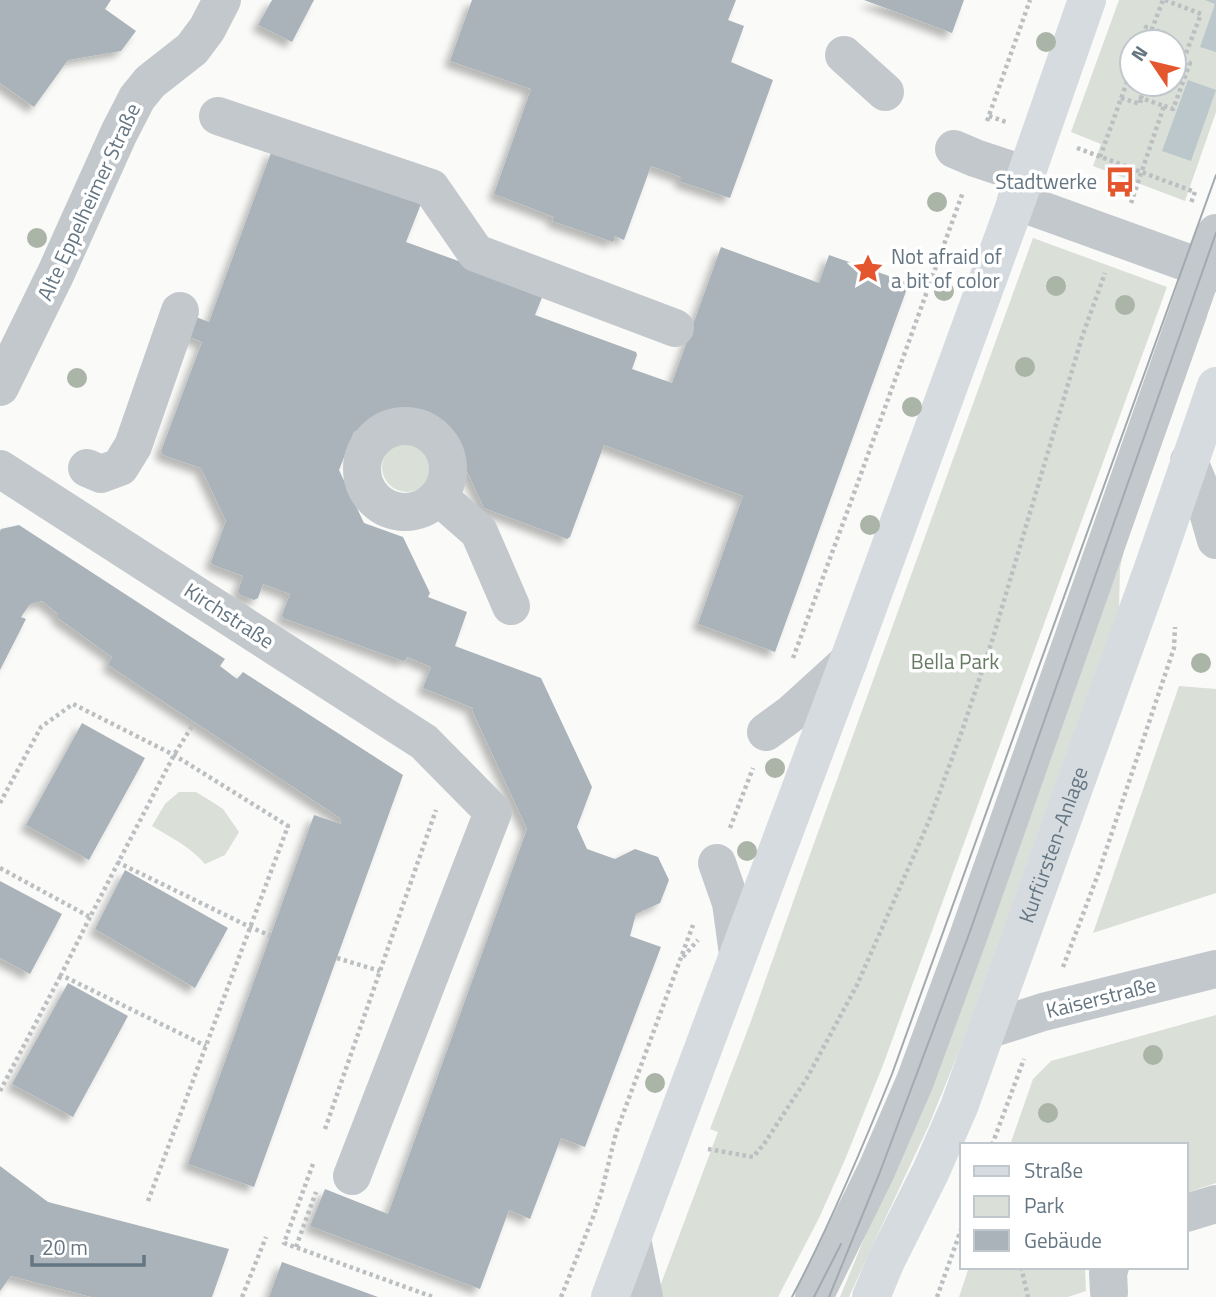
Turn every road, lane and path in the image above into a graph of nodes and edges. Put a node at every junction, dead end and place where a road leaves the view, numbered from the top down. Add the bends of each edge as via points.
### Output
1 (222, 0) edge
2 (1030, 0) edge
3 (1087, 0) edge
4 (1164, 0) edge
5 (1152, 28) edge
6 (1188, 48) edge
7 (844, 55) dead end
8 (885, 92) dead end
9 (1121, 98) joint
10 (1141, 98) joint
11 (1177, 98) edge
12 (1164, 106) junction
13 (218, 116) dead end
14 (989, 116) junction
15 (1039, 134) junction
16 (964, 153) junction
17 (1100, 157) junction
18 (1141, 172) junction
19 (1021, 188) junction
20 (1191, 205) dead end
21 (1216, 233) edge
22 (1118, 238) junction
23 (1209, 271) edge
24 (180, 311) dead end
25 (675, 328) dead end
26 (1216, 386) edge
27 (0, 387) edge
28 (1189, 461) junction
29 (87, 468) dead end
30 (0, 470) edge
31 (439, 497) dead end
32 (1216, 540) edge
33 (511, 606) dead end
34 (1175, 625) dead end
35 (793, 659) dead end
36 (848, 662) junction
37 (194, 723) dead end
38 (766, 732) joint
39 (174, 755) junction
40 (452, 771) junction
41 (1, 799) edge
42 (117, 862) junction
43 (717, 863) joint
44 (0, 868) edge
45 (90, 917) junction
46 (250, 927) junction
47 (271, 936) dead end
48 (738, 954) junction
49 (337, 958) dead end
50 (680, 960) dead end
51 (1066, 961) dead end
52 (1216, 969) edge
53 (380, 971) junction
54 (61, 975) junction
55 (1043, 1012) junction
56 (986, 1030) junction
57 (206, 1046) junction
58 (0, 1091) edge
59 (322, 1139) dead end
60 (993, 1143) edge
61 (317, 1152) dead end
62 (703, 1161) dead end
63 (352, 1176) dead end
64 (148, 1200) dead end
65 (1216, 1204) edge
66 (1188, 1212) edge
67 (305, 1221) dead end
68 (960, 1233) edge
69 (266, 1237) dead end
70 (632, 1239) junction
71 (296, 1247) junction
72 (1021, 1269) edge
73 (242, 1297) edge
74 (433, 1297) edge
75 (561, 1297) edge
76 (610, 1297) edge
77 (644, 1297) edge
78 (814, 1297) edge
79 (871, 1297) edge
80 (937, 1297) edge
81 (1028, 1297) edge

1 - 27 street, Alte Eppelheimer Straße via 192,49 137,98
2 - 14 path
3 - 15 main road
4 - 5 path
4 - 6 path via 1201,14
7 - 8 street
9 - 10 path via 1140,104
9 - 17 path
10 - 12 path
11 - 12 path via 1173,109
12 - 18 path
13 - 25 street via 431,188 477,253
14 - 15 path
14 - 16 path
15 - 17 path
15 - 19 main road
16 - 19 street
16 - 35 path via 854,494
17 - 18 path
18 - 20 path via 1195,192
18 - 22 path
19 - 22 street
19 - 36 main road
21 - 23 street
22 - 23 street
22 - 62 path via 1082,337 962,731 929,821 857,985 807,1078 753,1157 708,1149
23 - 78 street via 915,1081
24 - 29 street via 133,446 120,467 101,474
26 - 28 main road, Kurfürsten-Anlage
28 - 32 street
28 - 56 main road, Kurfürsten-Anlage
30 - 40 street, Kirchstraße via 424,742
31 - 33 street via 479,532
34 - 51 path via 1174,648
36 - 38 street
36 - 48 main road
37 - 39 path
38 - 43 path
39 - 41 path via 73,704 41,727
39 - 42 path
39 - 46 path via 288,826
40 - 53 path
40 - 63 street, Kirchstraße via 493,812
42 - 45 path
42 - 46 path
43 - 48 street via 731,902
44 - 45 path
45 - 54 path
46 - 47 path
46 - 57 path
48 - 70 main road
49 - 53 path
50 - 75 path via 616,1133 593,1217
52 - 55 street, Kaiserstraße
53 - 59 path
54 - 57 path
54 - 58 path
55 - 56 street, Kaiserstraße
55 - 60 path
56 - 79 main road, Kurfürsten-Anlage via 932,1171
57 - 64 path
61 - 71 path via 284,1243
65 - 66 street
67 - 71 path
68 - 80 path
69 - 73 path
70 - 76 main road
70 - 77 street
71 - 74 path
72 - 81 path

